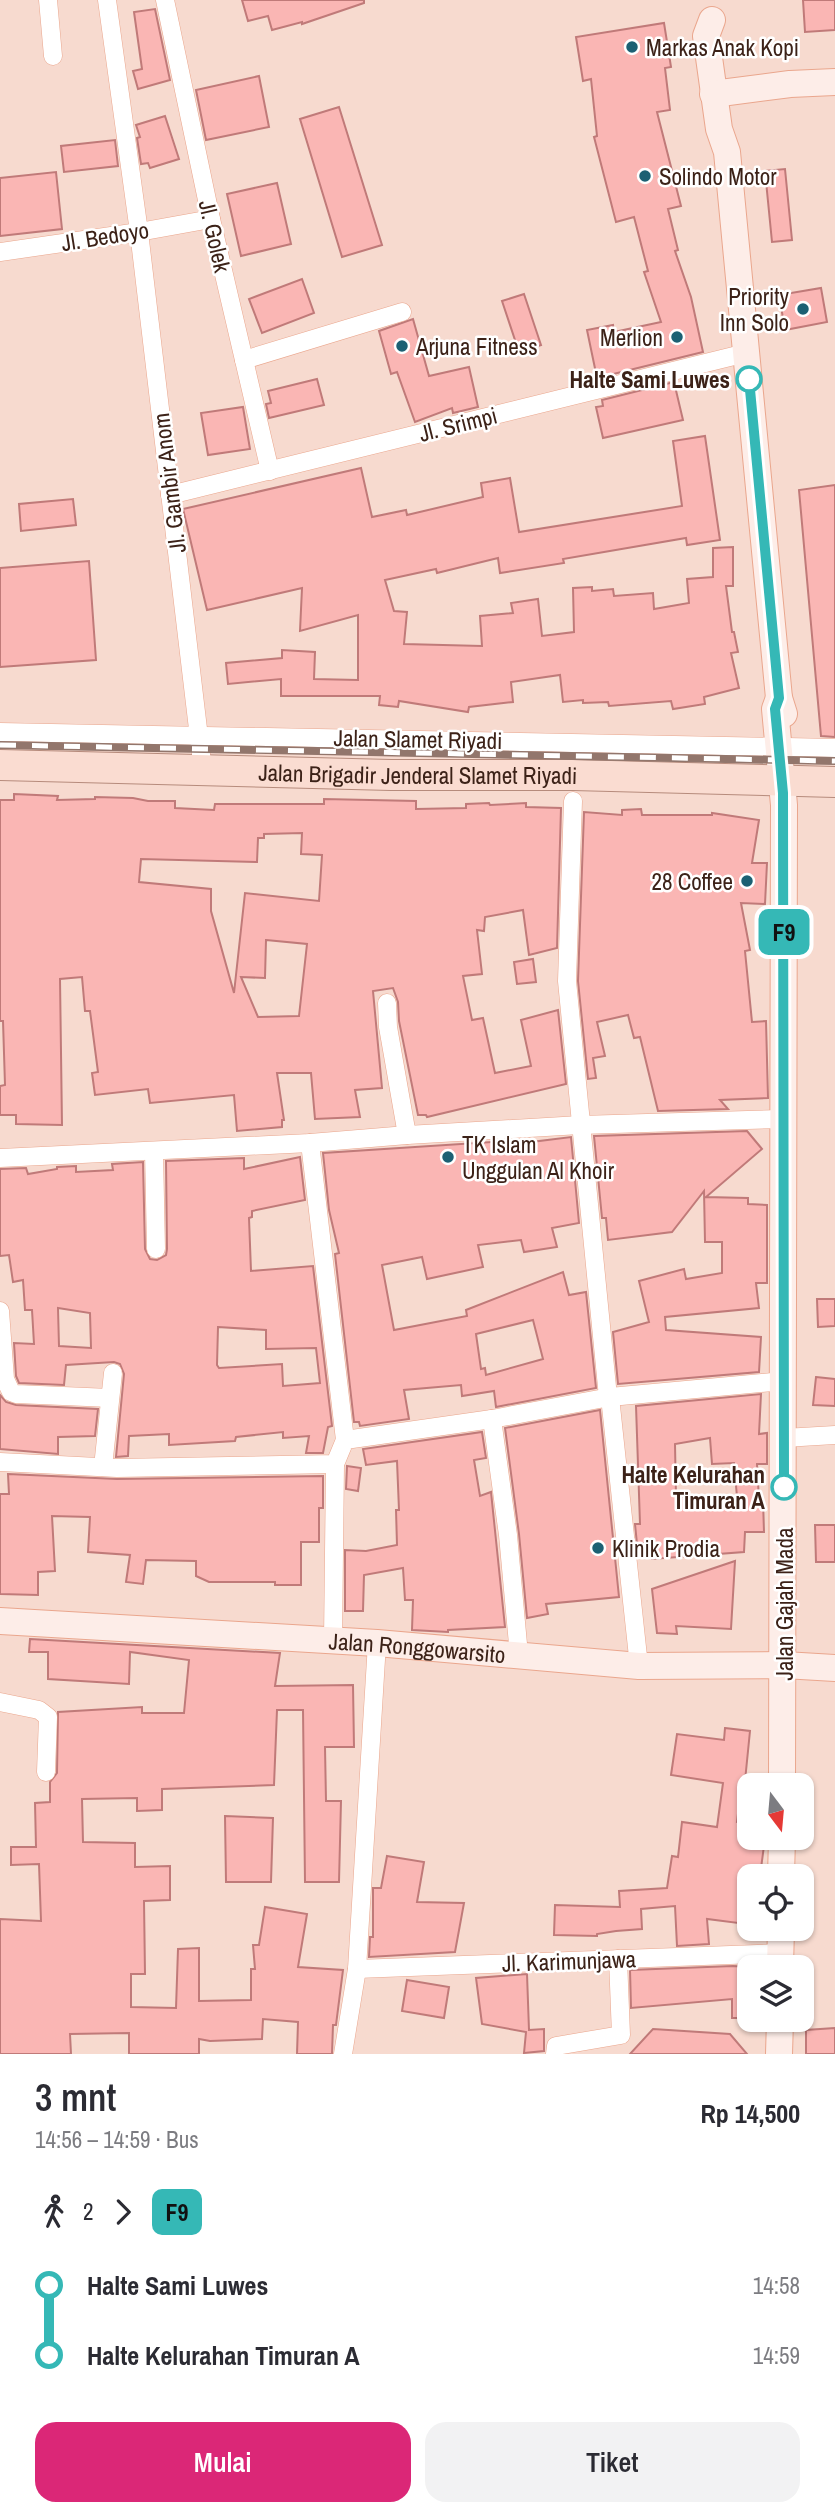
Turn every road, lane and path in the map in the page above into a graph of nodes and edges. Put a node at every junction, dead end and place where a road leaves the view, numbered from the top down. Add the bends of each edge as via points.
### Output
1 (48, 0) edge
2 (107, 0) edge
3 (165, 0) edge
4 (711, 10) edge
5 (53, 56) dead end
6 (835, 82) edge
7 (721, 87) junction
8 (211, 219) junction
9 (139, 232) junction
10 (0, 252) edge
11 (402, 312) dead end
12 (746, 353) junction
13 (244, 360) junction
14 (270, 471) junction
15 (170, 495) junction
16 (0, 732) edge
17 (199, 734) junction
18 (782, 748) junction
19 (835, 748) edge
20 (0, 765) edge
21 (203, 771) junction
22 (835, 782) edge
23 (783, 785) junction
24 (573, 801) dead end
25 (387, 1003) dead end
26 (783, 1119) junction
27 (580, 1125) junction
28 (407, 1135) junction
29 (310, 1143) junction
30 (154, 1151) junction
31 (0, 1158) edge
32 (156, 1249) dead end
33 (0, 1311) edge
34 (113, 1373) dead end
35 (783, 1381) junction
36 (609, 1397) junction
37 (110, 1398) junction
38 (492, 1419) junction
39 (835, 1435) edge
40 (784, 1438) junction
41 (345, 1440) junction
42 (0, 1462) edge
43 (335, 1464) junction
44 (103, 1467) junction
45 (0, 1620) edge
46 (333, 1641) junction
47 (377, 1643) junction
48 (519, 1655) junction
49 (784, 1665) junction
50 (639, 1666) junction
51 (835, 1668) edge
52 (0, 1702) edge
53 (46, 1772) dead end
54 (782, 1773) edge
55 (781, 1949) edge
56 (618, 1959) junction
57 (356, 1969) junction
58 (780, 2032) edge
59 (343, 2054) edge
60 (555, 2054) edge
61 (779, 2054) edge

1 - 5 street
2 - 9 street, Jl. Gambir Anom
3 - 8 street, Jl. Golek
4 - 7 main road, Jalan Gajah Mada via 721,36
6 - 7 main road
7 - 12 main road, Jalan Gajah Mada via 732,127 727,152
8 - 9 street, Jl. Bedoyo
8 - 13 street, Jl. Golek
9 - 10 street, Jl. Bedoyo
9 - 15 street, Jl. Gambir Anom
11 - 13 street
12 - 14 street, Jl. Srimpi
12 - 18 main road, Jalan Gajah Mada
13 - 14 street, Jl. Golek
14 - 15 street, Jl. Srimpi
15 - 17 street, Jl. Gambir Anom
16 - 17 street, Jalan Slamet Riyadi
17 - 18 street, Jalan Slamet Riyadi
17 - 21 street, Jl. Gambir Anom
18 - 19 street, Jalan Slamet Riyadi
18 - 23 main road, Jalan Gajah Mada
20 - 21 main road, Jalan Brigadir Jenderal Slamet Riyadi
21 - 23 main road, Jalan Brigadir Jenderal Slamet Riyadi via 573,775
22 - 23 main road, Jalan Brigadir Jenderal Slamet Riyadi
23 - 26 main road, Jalan Gajah Mada
24 - 27 street via 567,981
25 - 28 street
26 - 27 street
26 - 35 main road, Jalan Gajah Mada
27 - 28 street
27 - 36 street
28 - 29 street
29 - 30 street
29 - 41 street
30 - 31 street
30 - 32 street
33 - 37 street via 10,1392
34 - 37 street
35 - 36 street
35 - 40 main road, Jalan Gajah Mada
36 - 38 street
36 - 50 street
37 - 44 street
38 - 41 street
38 - 48 street
39 - 40 street
40 - 49 main road, Jalan Gajah Mada
41 - 43 street
42 - 44 street
43 - 44 street
43 - 46 street
45 - 46 main road, Jalan Ronggowarsito
46 - 47 main road, Jalan Ronggowarsito
47 - 48 main road, Jalan Ronggowarsito
47 - 57 street
48 - 50 main road, Jalan Ronggowarsito
49 - 50 main road, Jalan Ronggowarsito
49 - 51 main road, Jalan Ronggowarsito
49 - 54 main road, Jalan Gajah Mada
52 - 53 street via 40,1710 48,1717
55 - 56 street, Jl. Karimunjawa
56 - 57 street, Jl. Karimunjawa
56 - 60 street via 621,2035 556,2046
57 - 59 street
58 - 61 main road

